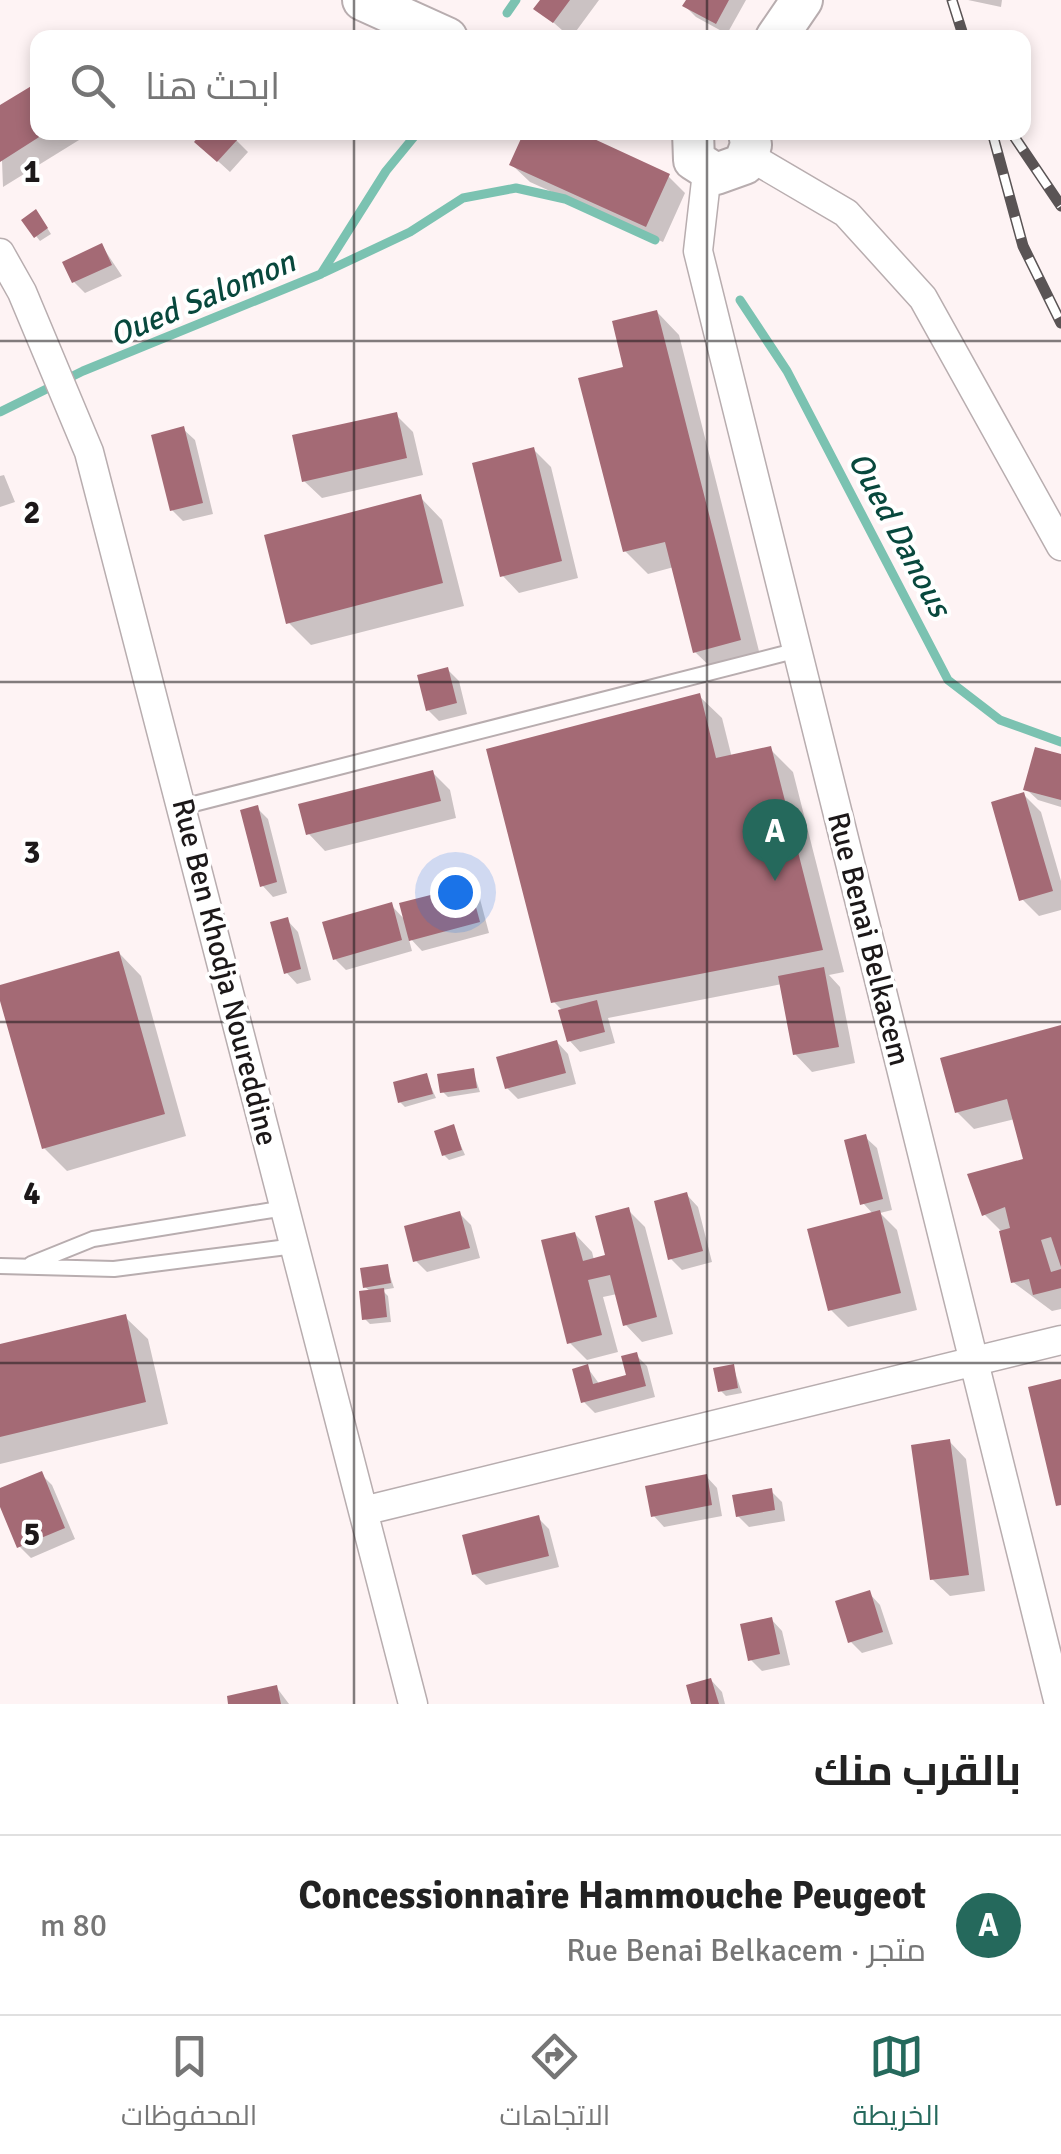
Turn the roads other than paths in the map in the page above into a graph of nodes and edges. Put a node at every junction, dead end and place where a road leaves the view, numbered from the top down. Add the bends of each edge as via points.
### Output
1 (363, 0) edge
2 (802, 0) edge
3 (429, 30) edge
4 (781, 30) edge
5 (691, 140) edge
6 (749, 144) edge
7 (707, 172) junction
8 (0, 252) edge
9 (1061, 546) edge
10 (798, 650) junction
11 (182, 807) junction
12 (286, 1208) junction
13 (295, 1246) junction
14 (30, 1265) junction
15 (0, 1266) edge
16 (1061, 1340) edge
17 (974, 1359) junction
18 (363, 1510) junction
19 (413, 1704) edge
20 (1059, 1704) edge

1 - 3 street
2 - 4 street
5 - 7 street via 694,160
6 - 7 street via 736,171
6 - 9 street via 846,212 922,298
7 - 10 street, Rue Benai Belkacem via 698,251
8 - 11 street, Rue Ben Khodja Noureddine via 89,452
10 - 11 lane
10 - 17 street, Rue Benai Belkacem
11 - 12 street, Rue Ben Khodja Noureddine
12 - 13 street, Rue Ben Khodja Noureddine
12 - 14 lane via 93,1239
13 - 14 lane via 114,1269
13 - 18 street, Rue Ben Khodja Noureddine
14 - 15 lane
16 - 17 street
17 - 18 street
17 - 20 street, Rue Benai Belkacem
18 - 19 street, Rue Ben Khodja Noureddine

